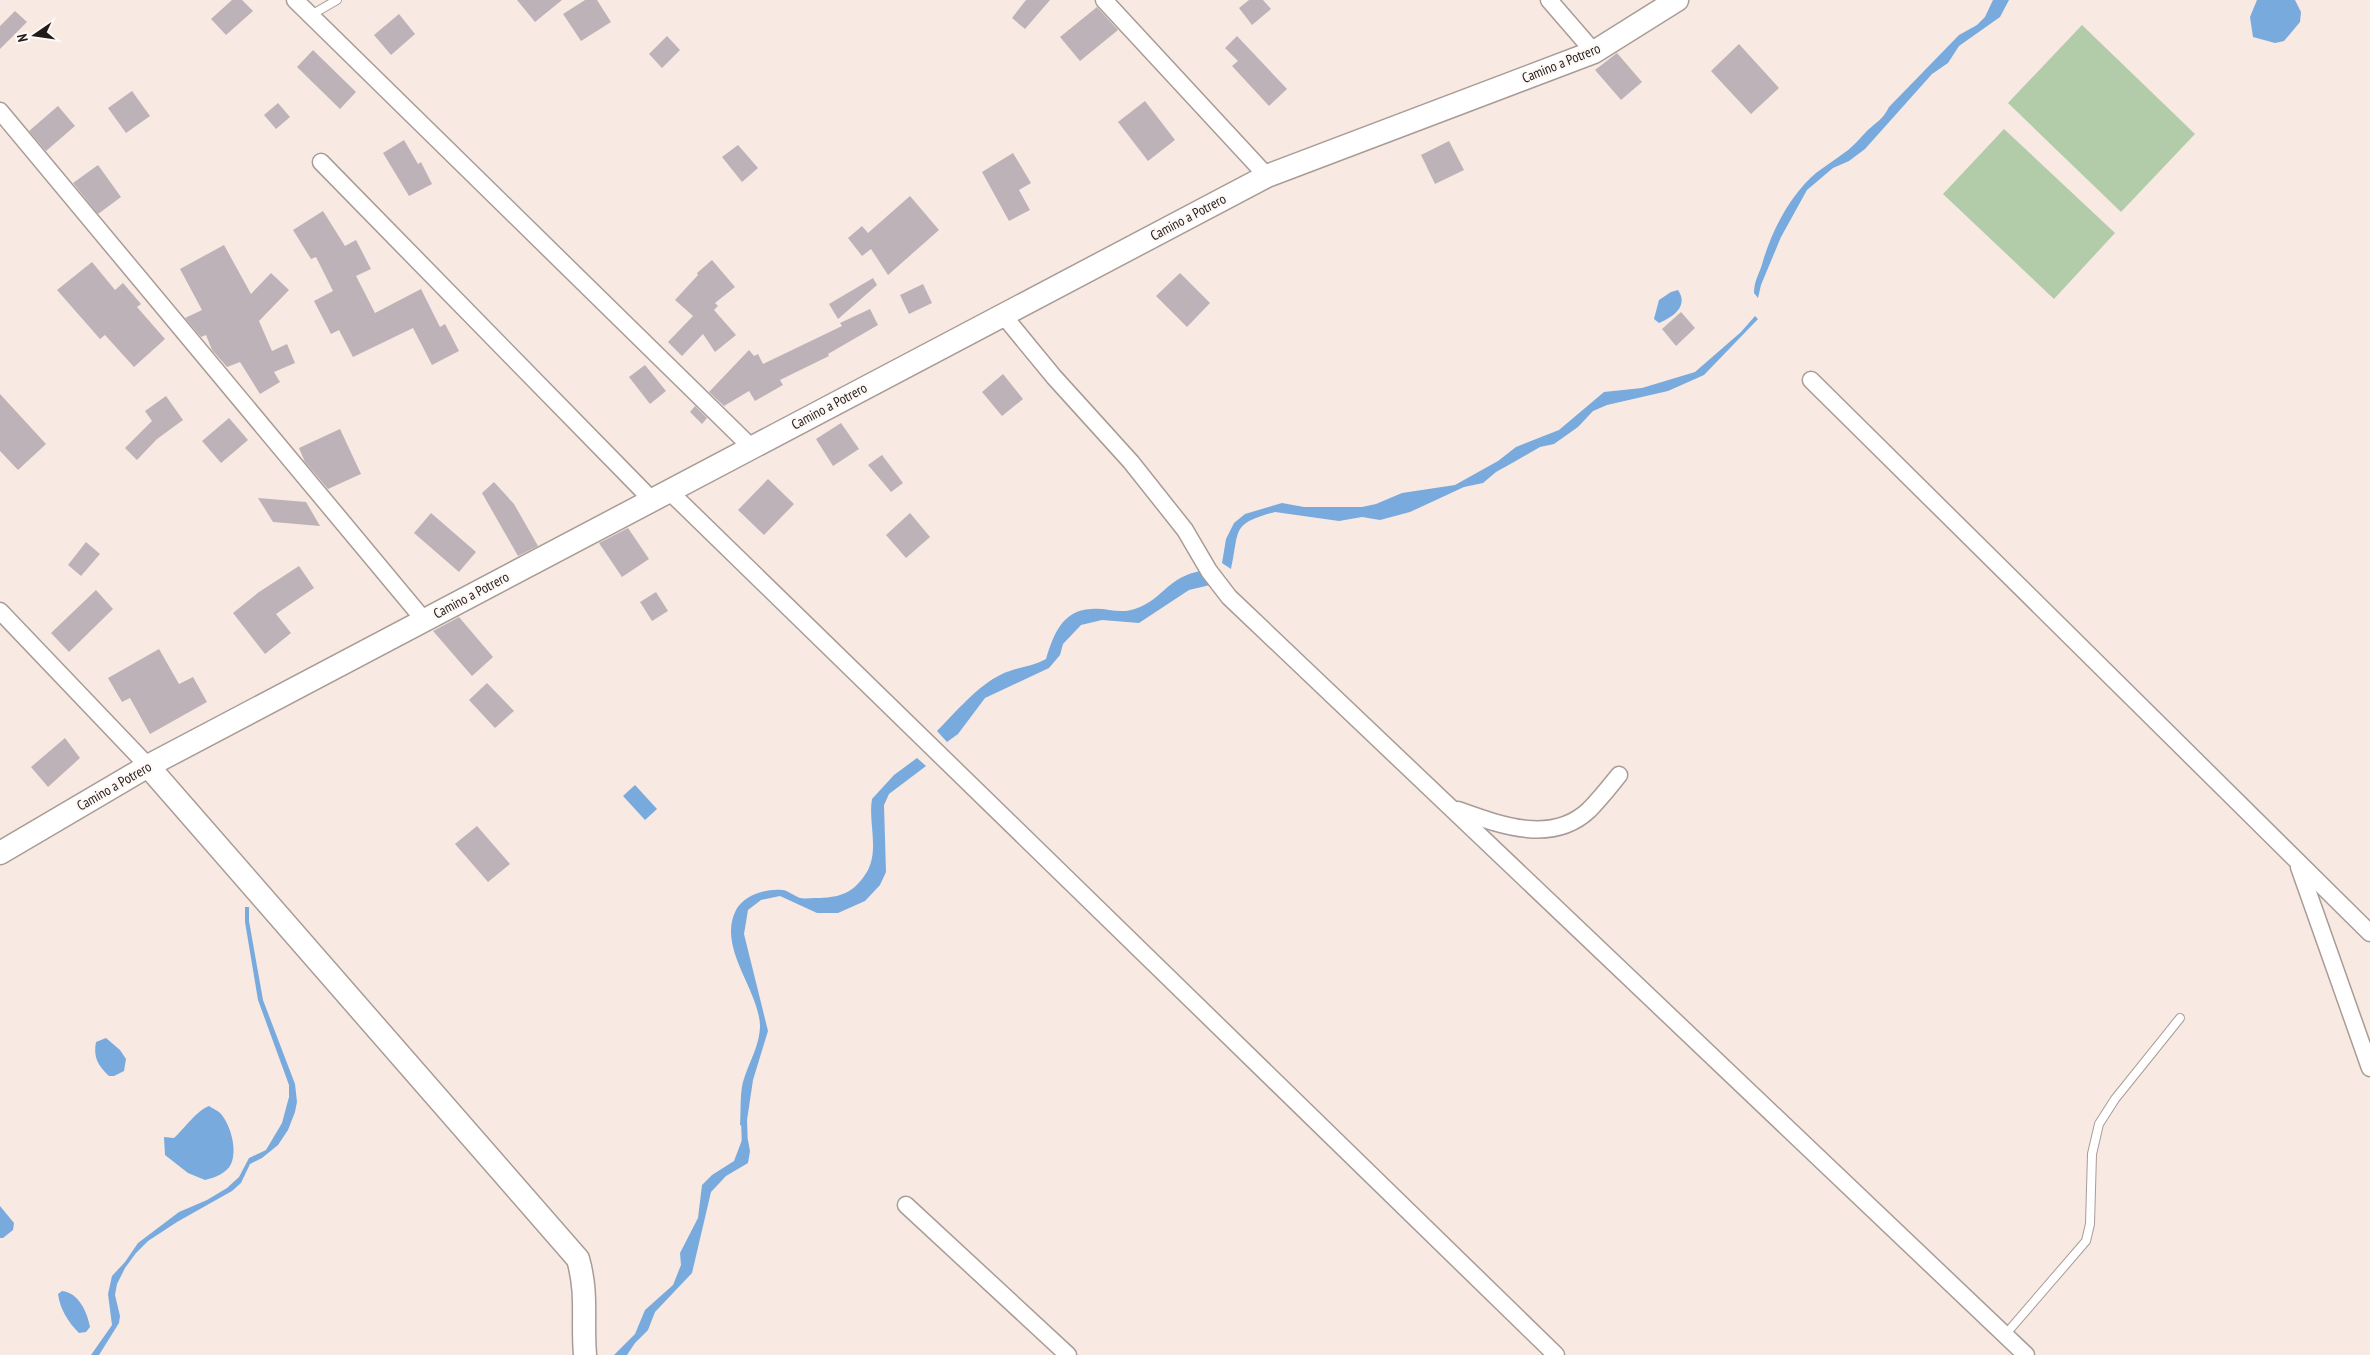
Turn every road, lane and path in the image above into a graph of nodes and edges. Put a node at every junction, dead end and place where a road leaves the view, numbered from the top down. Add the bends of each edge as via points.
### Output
1 (295, 0) edge
2 (337, 0) edge
3 (1104, 0) edge
4 (1550, 0) edge
5 (1677, 0) edge
6 (311, 15) junction
7 (1594, 52) junction
8 (0, 111) edge
9 (321, 162) dead end
10 (1267, 176) junction
11 (1003, 315) junction
12 (1810, 380) dead end
13 (751, 448) junction
14 (661, 495) junction
15 (0, 611) edge
16 (424, 620) junction
17 (148, 766) junction
18 (1619, 774) dead end
19 (1452, 808) junction
20 (0, 853) edge
21 (2298, 863) junction
22 (2370, 933) edge
23 (2180, 1018) dead end
24 (2370, 1068) edge
25 (906, 1205) dead end
26 (2005, 1335) junction
27 (585, 1355) edge
28 (1068, 1355) edge
29 (1556, 1355) edge
30 (2026, 1355) edge

1 - 6 street
2 - 6 lane
3 - 10 street
4 - 7 street
5 - 7 street, Camino a Potrero
6 - 13 street
7 - 10 street, Camino a Potrero
8 - 16 street
9 - 14 street
10 - 11 street, Camino a Potrero
11 - 13 street, Camino a Potrero
11 - 19 street via 1186,530 1209,571 1229,597
12 - 21 street
13 - 14 street, Camino a Potrero
14 - 16 street, Camino a Potrero
14 - 29 street
15 - 17 street
16 - 17 street, Camino a Potrero
17 - 20 street, Camino a Potrero
17 - 27 street via 578,1259 586,1303
18 - 19 street via 1589,810 1559,827 1528,830
19 - 26 street
21 - 22 street
21 - 24 street
23 - 26 lane via 2099,1124 2092,1154 2090,1224 2086,1241
25 - 28 street
26 - 30 street

